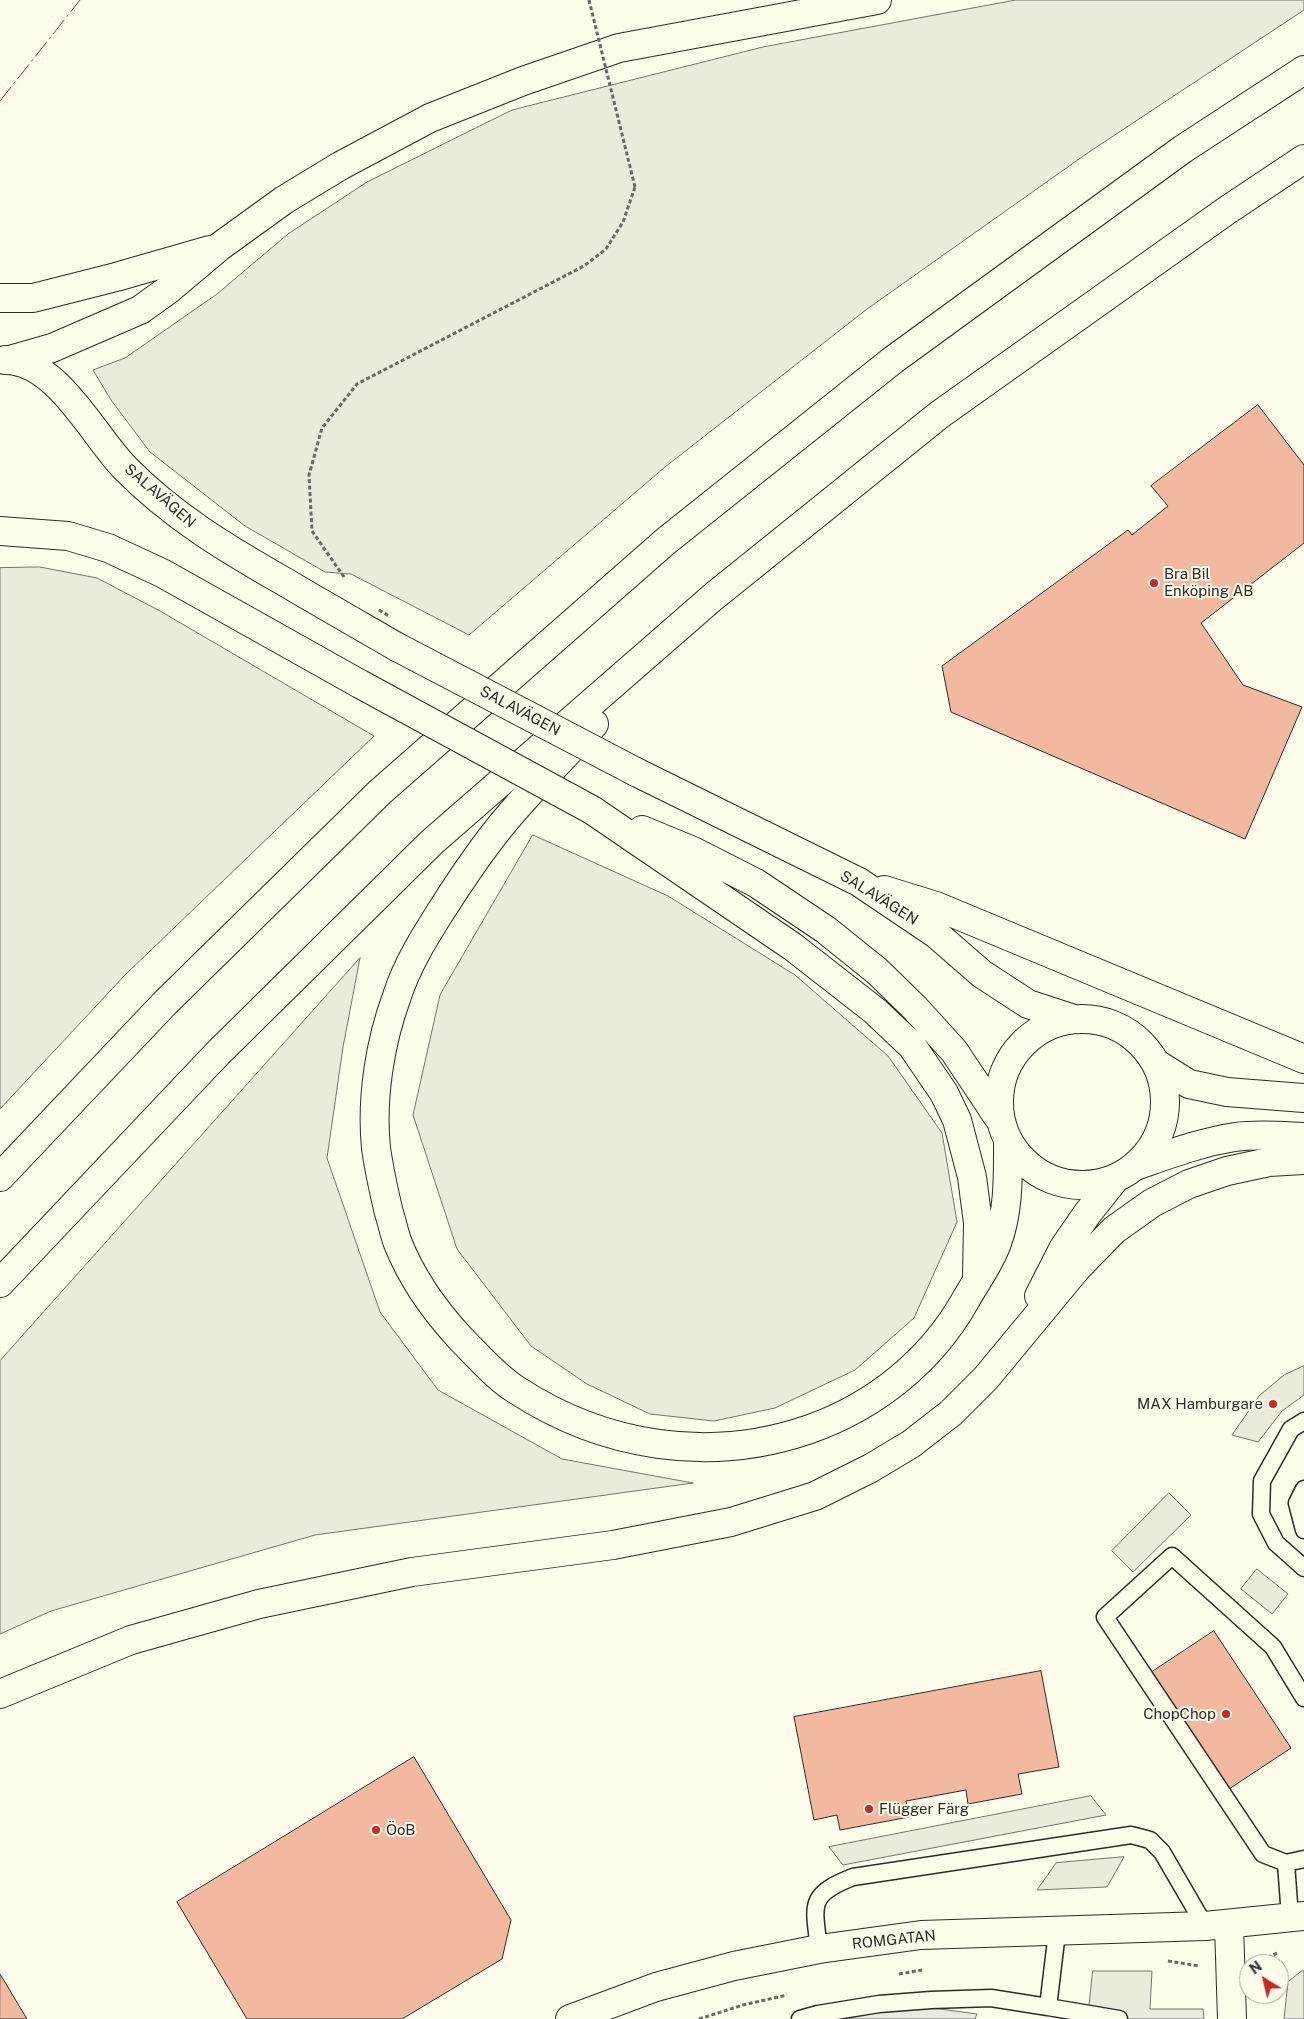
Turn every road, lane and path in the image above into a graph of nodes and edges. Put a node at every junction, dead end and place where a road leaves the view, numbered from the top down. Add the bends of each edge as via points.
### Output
1 (589, 0) edge
2 (877, 0) edge
3 (1304, 70) edge
4 (1304, 160) edge
5 (219, 247) junction
6 (0, 298) edge
7 (5, 360) edge
8 (0, 531) edge
9 (350, 584) dead end
10 (714, 597) junction
11 (372, 604) dead end
12 (379, 610) dead end
13 (592, 810) junction
14 (859, 882) junction
15 (1074, 1019) junction
16 (1304, 1059) edge
17 (1156, 1064) junction
18 (1304, 1098) edge
19 (1004, 1131) junction
20 (1304, 1137) edge
21 (1304, 1160) edge
22 (1138, 1165) junction
23 (0, 1177) edge
24 (1114, 1180) junction
25 (977, 1279) junction
26 (0, 1283) edge
27 (1021, 1334) junction
28 (1304, 1420) edge
29 (1304, 1490) edge
30 (1304, 1530) edge
31 (1304, 1568) edge
32 (0, 1694) edge
33 (1304, 1698) edge
34 (1304, 1859) edge
35 (1286, 1863) junction
36 (1297, 1916) edge
37 (1217, 1925) junction
38 (1057, 1932) junction
39 (819, 1949) junction
40 (1282, 1951) dead end
41 (1274, 1954) edge
42 (1048, 2007) junction
43 (570, 2019) edge
44 (800, 2019) edge
45 (1119, 2019) edge
46 (1232, 2019) edge

1 - 9 path, bridge via 635,187 623,222 606,249 584,266 357,384 322,428 308,475 312,532
2 - 5 main road via 619,48 523,81 430,118 340,166 284,200
3 - 23 main road via 1183,149 892,360 666,541 380,792 165,1003
4 - 10 main road via 940,415
5 - 6 main road via 33,298
5 - 7 main road via 140,310 52,348
7 - 14 main road, SALAVÄGEN, bridge via 30,365 48,377 125,467 178,515 226,548 397,647 636,772
8 - 13 main road, bridge via 68,536 108,548 162,573
10 - 25 main road via 510,814 470,865 418,948 397,995 383,1045 376,1098 376,1146 397,1241 442,1318 512,1387 557,1414 601,1432 694,1448 738,1446 786,1437 836,1420 876,1396 917,1365 951,1325
10 - 26 main road via 432,842 218,1053
11 - 12 path
13 - 19 main road via 693,851 756,883 826,930 877,971 954,1051
13 - 25 main road via 793,947 875,1011 912,1046 944,1093 957,1120 972,1177 978,1223
14 - 15 main road, SALAVÄGEN via 936,934 982,974 1028,1004
14 - 16 main road via 936,906
15 - 17 main road via 1113,1025 1131,1034 1146,1048
15 - 19 main road via 1051,1024 1031,1036 1015,1053 1004,1073 998,1096
17 - 18 main road via 1189,1084 1227,1092
17 - 22 main road via 1164,1085 1166,1107 1152,1148
19 - 24 main road via 1023,1162 1042,1176 1066,1185 1090,1186
19 - 25 main road via 1008,1186 1004,1212 997,1244
20 - 22 main road via 1234,1137 1187,1148
21 - 27 main road via 1270,1162 1227,1171 1189,1184 1152,1203 1114,1230
22 - 24 main road
24 - 27 main road via 1063,1249
27 - 32 main road via 986,1378 911,1444 814,1496 731,1522 614,1545 412,1572 259,1604 131,1640
28 - 31 lane via 1291,1429 1262,1482 1261,1514 1276,1543
29 - 30 lane via 1297,1503
33 - 35 lane via 1273,1647 1172,1556 1105,1617 1263,1854
34 - 35 lane
35 - 36 lane
36 - 37 main road, ROMGATAN
37 - 38 main road, ROMGATAN
37 - 39 lane via 1162,1852 1150,1840 1131,1835 853,1877 831,1886 822,1894 815,1909
37 - 46 main road
38 - 39 main road, ROMGATAN via 921,1935
38 - 42 lane
39 - 43 main road, ROMGATAN via 734,1966 656,1987
40 - 41 path
42 - 44 lane via 991,1998 932,2000 879,2004
42 - 45 lane

